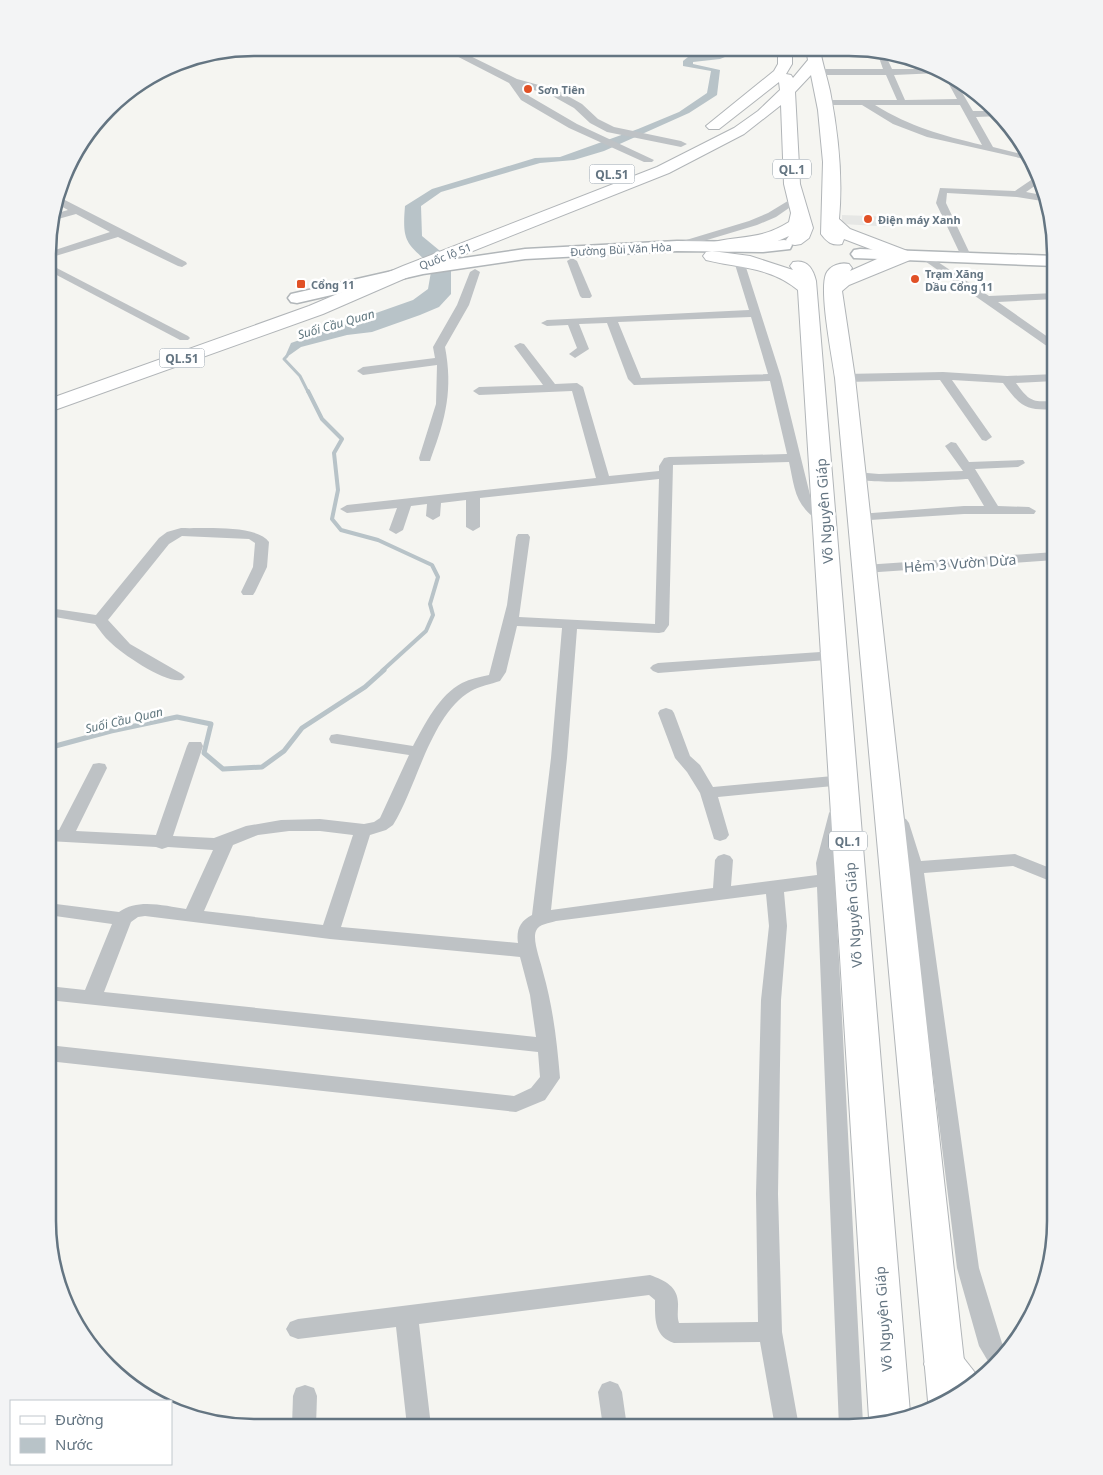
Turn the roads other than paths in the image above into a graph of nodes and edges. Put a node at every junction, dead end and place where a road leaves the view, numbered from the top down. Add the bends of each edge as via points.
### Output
1 (462, 56) edge
2 (883, 59) edge
3 (817, 62) edge
4 (784, 70) edge
5 (888, 72) junction
6 (926, 72) edge
7 (513, 81) junction
8 (955, 87) edge
9 (863, 102) junction
10 (902, 102) junction
11 (963, 102) junction
12 (824, 103) junction
13 (971, 114) junction
14 (989, 114) edge
15 (681, 144) junction
16 (990, 150) junction
17 (1021, 157) edge
18 (648, 160) junction
19 (1033, 182) edge
20 (1017, 194) junction
21 (1038, 197) edge
22 (544, 200) dead end
23 (63, 203) edge
24 (798, 206) junction
25 (78, 210) junction
26 (60, 216) edge
27 (830, 220) junction
28 (119, 232) junction
29 (836, 240) junction
30 (437, 241) dead end
31 (678, 246) junction
32 (56, 250) edge
33 (412, 251) dead end
34 (712, 251) junction
35 (902, 256) junction
36 (926, 257) junction
37 (738, 258) junction
38 (967, 258) junction
39 (572, 261) junction
40 (1047, 261) edge
41 (182, 264) dead end
42 (813, 264) junction
43 (465, 265) junction
44 (56, 271) edge
45 (409, 271) junction
46 (355, 288) junction
47 (586, 296) dead end
48 (1047, 296) edge
49 (986, 299) junction
50 (756, 313) junction
51 (611, 319) junction
52 (572, 322) junction
53 (547, 323) dead end
54 (1038, 336) junction
55 (1047, 336) edge
56 (184, 338) junction
57 (1047, 342) edge
58 (520, 346) dead end
59 (575, 354) dead end
60 (443, 361) junction
61 (92, 371) dead end
62 (363, 371) dead end
63 (943, 376) junction
64 (775, 377) junction
65 (845, 378) junction
66 (1047, 378) edge
67 (1007, 380) junction
68 (550, 387) junction
69 (479, 391) dead end
70 (56, 403) edge
71 (1047, 406) edge
72 (986, 437) dead end
73 (951, 446) dead end
74 (425, 458) dead end
75 (794, 458) junction
76 (1018, 463) dead end
77 (969, 471) junction
78 (667, 474) junction
79 (854, 476) junction
80 (604, 481) junction
81 (473, 496) junction
82 (434, 501) junction
83 (405, 504) junction
84 (347, 509) dead end
85 (994, 510) junction
86 (1030, 511) dead end
87 (433, 516) dead end
88 (859, 518) junction
89 (825, 520) junction
90 (473, 527) dead end
91 (396, 530) dead end
92 (523, 538) dead end
93 (1047, 557) edge
94 (864, 569) junction
95 (248, 592) dead end
96 (56, 613) edge
97 (100, 620) junction
98 (512, 621) junction
99 (570, 624) junction
100 (835, 656) junction
101 (658, 668) dead end
102 (177, 677) dead end
103 (666, 713) dead end
104 (337, 739) dead end
105 (195, 746) dead end
106 (419, 752) junction
107 (99, 768) dead end
108 (884, 770) junction
109 (844, 783) junction
110 (708, 793) junction
111 (363, 830) junction
112 (57, 835) edge
113 (720, 835) dead end
114 (162, 843) junction
115 (225, 843) junction
116 (724, 860) dead end
117 (914, 868) junction
118 (1047, 874) edge
119 (826, 880) junction
120 (775, 888) junction
121 (722, 894) junction
122 (56, 910) edge
123 (192, 916) junction
124 (540, 918) junction
125 (123, 919) junction
126 (330, 932) junction
127 (528, 951) junction
128 (56, 994) edge
129 (92, 997) junction
130 (548, 1045) junction
131 (56, 1054) edge
132 (406, 1315) junction
133 (298, 1328) dead end
134 (770, 1332) junction
135 (995, 1354) edge
136 (952, 1385) edge
137 (610, 1392) dead end
138 (305, 1396) dead end
139 (890, 1414) edge
140 (304, 1419) edge
141 (418, 1419) edge
142 (614, 1419) edge
143 (786, 1419) edge
144 (851, 1419) edge

1 - 7 street
2 - 5 street
3 - 4 highway
3 - 4 highway, Quốc lộ 51 / QL.51
3 - 5 street
3 - 12 highway, QL.1
4 - 15 highway, Quốc lộ 51 / QL.51 via 738,109
4 - 24 highway, Võ Nguyên Giáp / QL.1 via 792,184
4 - 43 highway, Quốc lộ 51 / QL.51 via 763,114 739,131
5 - 6 street
5 - 10 street
7 - 15 street via 552,92 611,130
7 - 18 street via 525,98 573,126
8 - 11 street
9 - 10 street
9 - 12 street
9 - 16 street via 896,122
10 - 11 street
11 - 13 street
12 - 27 highway, QL.1 via 831,186
13 - 14 street
13 - 16 street
15 - 18 highway, Quốc lộ 51 / QL.51
16 - 17 street
18 - 22 highway, Quốc lộ 51 / QL.51
19 - 20 street
20 - 21 street
20 - 38 street via 942,191 941,203
23 - 25 street
24 - 31 street
24 - 34 highway via 797,224 780,234 747,245
24 - 42 highway, Võ Nguyên Giáp / QL.1
25 - 26 street
25 - 28 street
27 - 29 highway, QL.1 via 830,234
27 - 35 highway via 844,233
28 - 32 street
28 - 41 street
29 - 42 highway via 815,238
29 - 42 highway via 857,249
30 - 33 highway, Quốc lộ 51
31 - 34 main road, Đường Bùi Văn Hòa
31 - 43 main road, Đường Bùi Văn Hòa via 525,254
34 - 37 highway
34 - 39 main road, Đường Bùi Văn Hòa
34 - 42 main road, Đường Bùi Văn Hòa
35 - 36 main road, Đường Bùi Văn Hòa
35 - 42 main road, Đường Bùi Văn Hòa
35 - 42 highway via 843,282
36 - 38 main road, Đường Bùi Văn Hòa
36 - 49 street
37 - 42 highway via 792,277
37 - 50 street
38 - 40 main road, Đường Bùi Văn Hòa
39 - 43 main road, Đường Bùi Văn Hòa
39 - 47 street
42 - 65 highway, Võ Nguyên Giáp / QL.1
42 - 89 highway, Võ Nguyên Giáp / QL.1
43 - 45 highway, Quốc lộ 51 / QL.51
43 - 45 main road
43 - 60 street via 463,305 440,345
44 - 56 street
45 - 46 highway, Quốc lộ 51 / QL.51
45 - 46 main road
46 - 56 highway, Quốc lộ 51 / QL.51 via 297,298
46 - 70 highway, Quốc lộ 51 / QL.51 via 316,310
48 - 49 street
49 - 54 street
50 - 51 street
50 - 64 street
51 - 52 street
51 - 64 street via 638,382
52 - 53 street
52 - 59 street via 584,349
54 - 55 street
54 - 57 street
56 - 61 highway, Quốc lộ 51 / QL.51
58 - 68 street
60 - 62 street
60 - 74 street via 440,418
63 - 65 street
63 - 67 street
63 - 72 street
64 - 75 street
65 - 79 highway, Võ Nguyên Giáp / QL.1
66 - 67 street
67 - 71 street via 1025,404
68 - 69 street
68 - 80 street via 578,388
73 - 77 street
75 - 78 street via 669,461
75 - 89 street via 807,506
76 - 77 street
77 - 79 street via 879,478
77 - 85 street
78 - 80 street
78 - 99 street via 662,625 653,629
79 - 88 highway, Võ Nguyên Giáp / QL.1
80 - 81 street
81 - 82 street
81 - 90 street
82 - 83 street
82 - 87 street
83 - 84 street
83 - 91 street
85 - 86 street
85 - 88 street
88 - 94 highway, Võ Nguyên Giáp / QL.1
89 - 100 highway, Võ Nguyên Giáp / QL.1
92 - 98 street
93 - 94 street, Hẻm 3 Vườn Dừa
94 - 108 highway, Võ Nguyên Giáp / QL.1
95 - 97 street via 260,567 262,542 258,538 181,532 164,541
96 - 97 street
97 - 102 street via 124,648
98 - 99 street
98 - 106 street via 495,678 463,689 450,700
99 - 124 street via 559,758
100 - 101 street
100 - 109 highway, Võ Nguyên Giáp / QL.1
103 - 110 street via 683,758 700,777
104 - 106 street
105 - 114 street
106 - 111 street via 387,821 380,828
107 - 112 street
108 - 117 street
108 - 136 highway, Võ Nguyên Giáp / QL.1
109 - 110 street
109 - 119 street via 825,863
109 - 139 highway, Võ Nguyên Giáp / QL.1
110 - 113 street
111 - 115 street via 284,824 257,829
111 - 126 street
112 - 114 street
114 - 115 street
115 - 123 street
116 - 121 street
117 - 118 street via 1015,860
117 - 135 street via 968,1268
119 - 120 street
119 - 144 street
120 - 121 street
120 - 134 street via 778,926 771,1000 767,1169
121 - 124 street
122 - 125 street
123 - 125 street via 145,910 133,911
123 - 126 street
124 - 127 street via 530,924 526,932
125 - 129 street
126 - 127 street
127 - 130 street via 540,995
128 - 129 street
129 - 130 street
130 - 131 street via 550,1078 538,1094 516,1104
132 - 133 street
132 - 134 street via 650,1285 660,1287 665,1293 666,1322 674,1333
132 - 141 street
134 - 143 street
137 - 142 street
138 - 140 street

